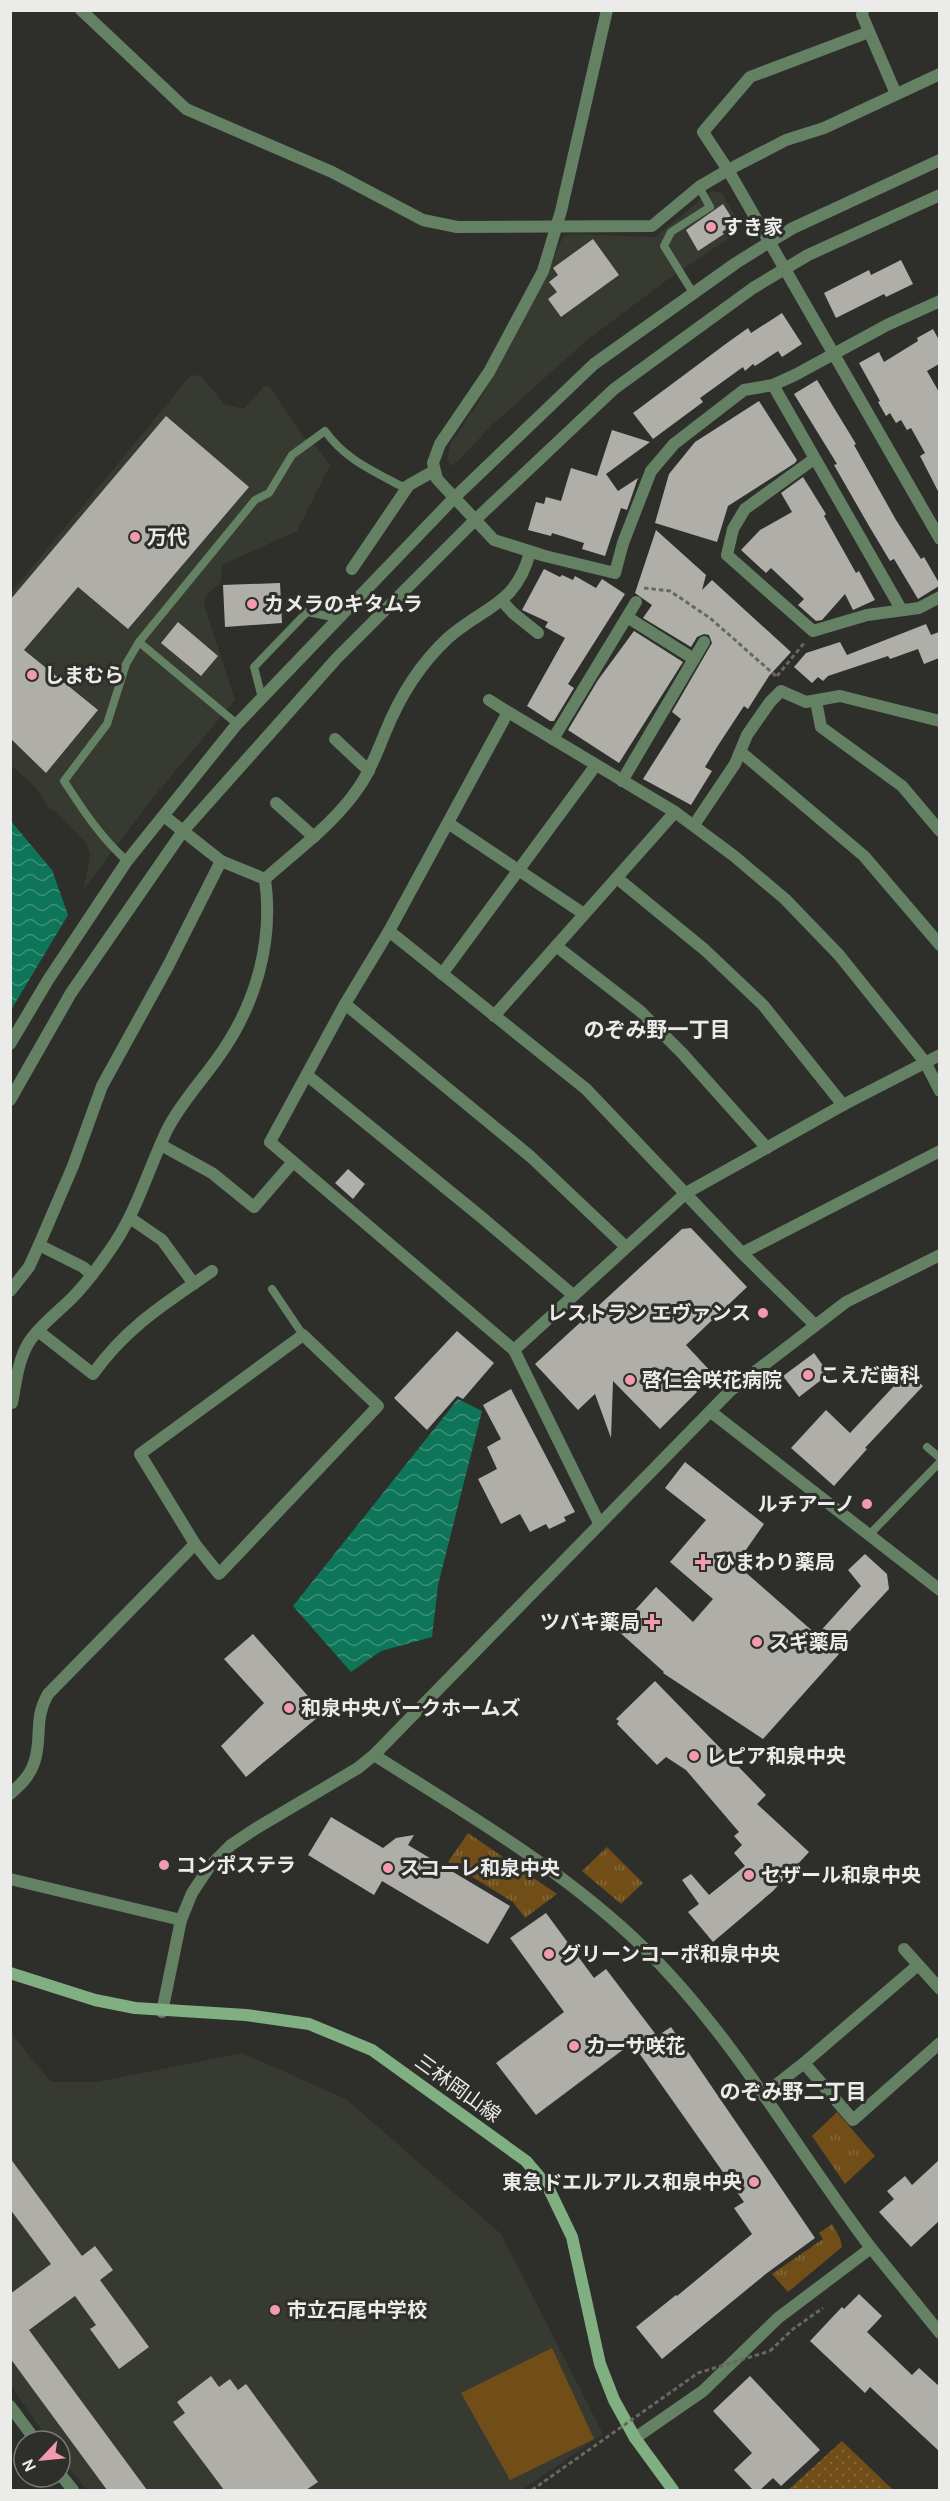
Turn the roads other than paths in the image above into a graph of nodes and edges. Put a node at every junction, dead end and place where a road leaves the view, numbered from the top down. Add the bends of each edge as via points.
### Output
1 (81, 10) edge
2 (607, 10) edge
3 (863, 10) edge
4 (869, 32) junction
5 (939, 74) edge
6 (896, 94) junction
7 (939, 160) edge
8 (728, 170) junction
9 (699, 187) junction
10 (939, 195) edge
11 (556, 227) junction
12 (768, 243) junction
13 (784, 269) junction
14 (693, 293) junction
15 (939, 301) edge
16 (833, 354) junction
17 (773, 385) junction
18 (814, 459) junction
19 (434, 471) junction
20 (409, 485) junction
21 (456, 496) junction
22 (474, 521) junction
23 (939, 539) edge
24 (530, 552) junction
25 (352, 569) dead end
26 (939, 597) edge
27 (502, 601) junction
28 (636, 602) dead end
29 (901, 609) junction
30 (627, 617) junction
31 (338, 618) junction
32 (538, 633) dead end
33 (139, 642) junction
34 (704, 642) dead end
35 (694, 659) junction
36 (262, 698) junction
37 (489, 700) dead end
38 (816, 701) junction
39 (508, 712) junction
40 (939, 721) edge
41 (237, 724) junction
42 (336, 739) dead end
43 (553, 739) junction
44 (742, 753) junction
45 (596, 765) junction
46 (369, 771) junction
47 (622, 781) junction
48 (276, 803) dead end
49 (675, 812) junction
50 (164, 816) junction
51 (448, 823) junction
52 (694, 825) junction
53 (183, 831) junction
54 (939, 831) edge
55 (314, 837) junction
56 (127, 861) junction
57 (221, 861) junction
58 (519, 870) junction
59 (617, 878) junction
60 (265, 879) junction
61 (584, 914) junction
62 (389, 931) junction
63 (939, 945) edge
64 (556, 946) junction
65 (442, 974) junction
66 (345, 1004) junction
67 (494, 1016) junction
68 (10, 1044) edge
69 (939, 1054) edge
70 (925, 1062) junction
71 (308, 1076) junction
72 (939, 1091) edge
73 (10, 1100) edge
74 (843, 1105) junction
75 (161, 1145) junction
76 (767, 1148) junction
77 (939, 1152) edge
78 (293, 1162) junction
79 (686, 1193) junction
80 (130, 1218) junction
81 (39, 1245) junction
82 (626, 1247) junction
83 (742, 1253) junction
84 (939, 1255) edge
85 (212, 1271) dead end
86 (92, 1275) junction
87 (194, 1284) junction
88 (272, 1289) dead end
89 (10, 1290) edge
90 (573, 1295) junction
91 (815, 1325) junction
92 (38, 1331) junction
93 (303, 1335) junction
94 (514, 1350) junction
95 (12, 1403) dead end
96 (711, 1413) junction
97 (927, 1447) dead end
98 (939, 1460) edge
99 (599, 1523) junction
100 (869, 1535) junction
101 (195, 1544) junction
102 (939, 1590) edge
103 (374, 1755) junction
104 (10, 1794) edge
105 (10, 1879) edge
106 (180, 1920) junction
107 (904, 1949) dead end
108 (918, 1965) junction
109 (10, 1973) edge
110 (939, 1989) edge
111 (162, 2012) junction
112 (939, 2043) edge
113 (804, 2063) junction
114 (763, 2095) junction
115 (871, 2248) junction
116 (939, 2333) edge
117 (10, 2406) edge
118 (27, 2429) edge
119 (635, 2438) junction
120 (672, 2490) edge

1 - 11 street via 186,109 332,172 423,220 457,227
2 - 11 street
3 - 4 street
4 - 6 street
4 - 8 street via 750,77 703,132
5 - 6 street
6 - 8 street via 824,128 786,140
7 - 12 street
8 - 9 street
8 - 12 street
9 - 11 street via 652,226
9 - 14 lane via 710,207 671,232 664,246
10 - 13 street
11 - 19 street via 543,271 489,372 440,444
12 - 13 street
12 - 14 street
13 - 16 street
13 - 22 street via 614,389
14 - 21 street via 594,364
15 - 16 street
16 - 17 street
16 - 23 street
17 - 18 street
17 - 24 street via 744,390 661,457 651,471 615,573
18 - 29 street
18 - 29 street via 745,509 733,529 727,555 813,631
19 - 20 street
19 - 21 street via 437,480
20 - 25 street
20 - 33 lane via 401,486 355,461 338,449 325,431 292,455 270,493 255,500
21 - 22 street
21 - 31 street
22 - 24 street via 494,540
22 - 53 street via 337,658
24 - 27 street via 519,580
26 - 29 street via 919,608
27 - 32 street
27 - 46 street via 448,638 429,659 398,703
28 - 30 street
30 - 35 street
30 - 43 street
31 - 36 street
31 - 36 lane via 307,612 254,667
33 - 41 lane
33 - 56 lane via 126,664 107,724 64,781 90,819
34 - 35 street
35 - 47 street
36 - 41 street
37 - 39 street
38 - 40 street via 840,696
38 - 44 street via 806,702 781,691 747,735
38 - 54 street via 821,727 902,786
39 - 43 street
39 - 51 street
41 - 50 street
42 - 46 street
43 - 45 street
44 - 52 street
44 - 63 street via 864,856
45 - 47 street
45 - 58 street
46 - 55 street via 345,806
47 - 49 street
48 - 55 street
49 - 52 street
49 - 59 street
50 - 53 street
50 - 56 street
51 - 58 street
51 - 62 street
52 - 70 street via 814,927
53 - 57 street
53 - 73 street via 71,993
55 - 60 street
56 - 68 street
57 - 60 street
57 - 81 street via 102,1086
58 - 61 street
58 - 65 street
59 - 61 street
59 - 74 street via 705,950 763,1005
60 - 75 street via 267,939 248,1002 224,1048 182,1105
61 - 64 street
62 - 65 street
62 - 66 street
64 - 67 street
64 - 76 street via 640,1011
65 - 67 street
66 - 71 street
66 - 82 street via 531,1157
67 - 79 street via 586,1089
69 - 70 street
70 - 72 street
70 - 74 street
71 - 78 street via 270,1142
71 - 90 street
74 - 76 street
75 - 78 street via 213,1173 254,1207
75 - 80 street
76 - 79 street
77 - 83 street
78 - 94 street
79 - 82 street
79 - 83 street
80 - 86 street
80 - 87 street via 162,1240
81 - 86 street
81 - 89 street via 29,1267
82 - 90 street
83 - 91 street
84 - 91 street via 846,1302
85 - 87 street
86 - 92 street
87 - 92 street via 130,1329 93,1374
88 - 93 lane
90 - 94 street
91 - 96 street via 730,1391
92 - 95 street via 19,1364
93 - 101 street via 140,1454
93 - 101 street via 378,1406 219,1574
94 - 99 street
96 - 99 street
96 - 100 street
97 - 98 lane
98 - 100 lane
99 - 103 street
100 - 102 street
101 - 104 street via 48,1694 40,1707 34,1765
103 - 106 street via 231,1845 210,1866
103 - 114 street via 550,1869 596,1905 644,1948 700,2009
105 - 106 street
106 - 111 street
107 - 108 street
108 - 110 street
108 - 113 street
109 - 111 main road, 三林岡山線 via 95,2000
111 - 119 main road, 三林岡山線 via 246,2015 309,2024 372,2049 526,2161 548,2187 572,2237 600,2364
112 - 113 street via 853,2120
113 - 114 street
114 - 115 street
115 - 116 street
115 - 119 street via 778,2318 703,2391
117 - 118 street
119 - 120 main road, 三林岡山線

